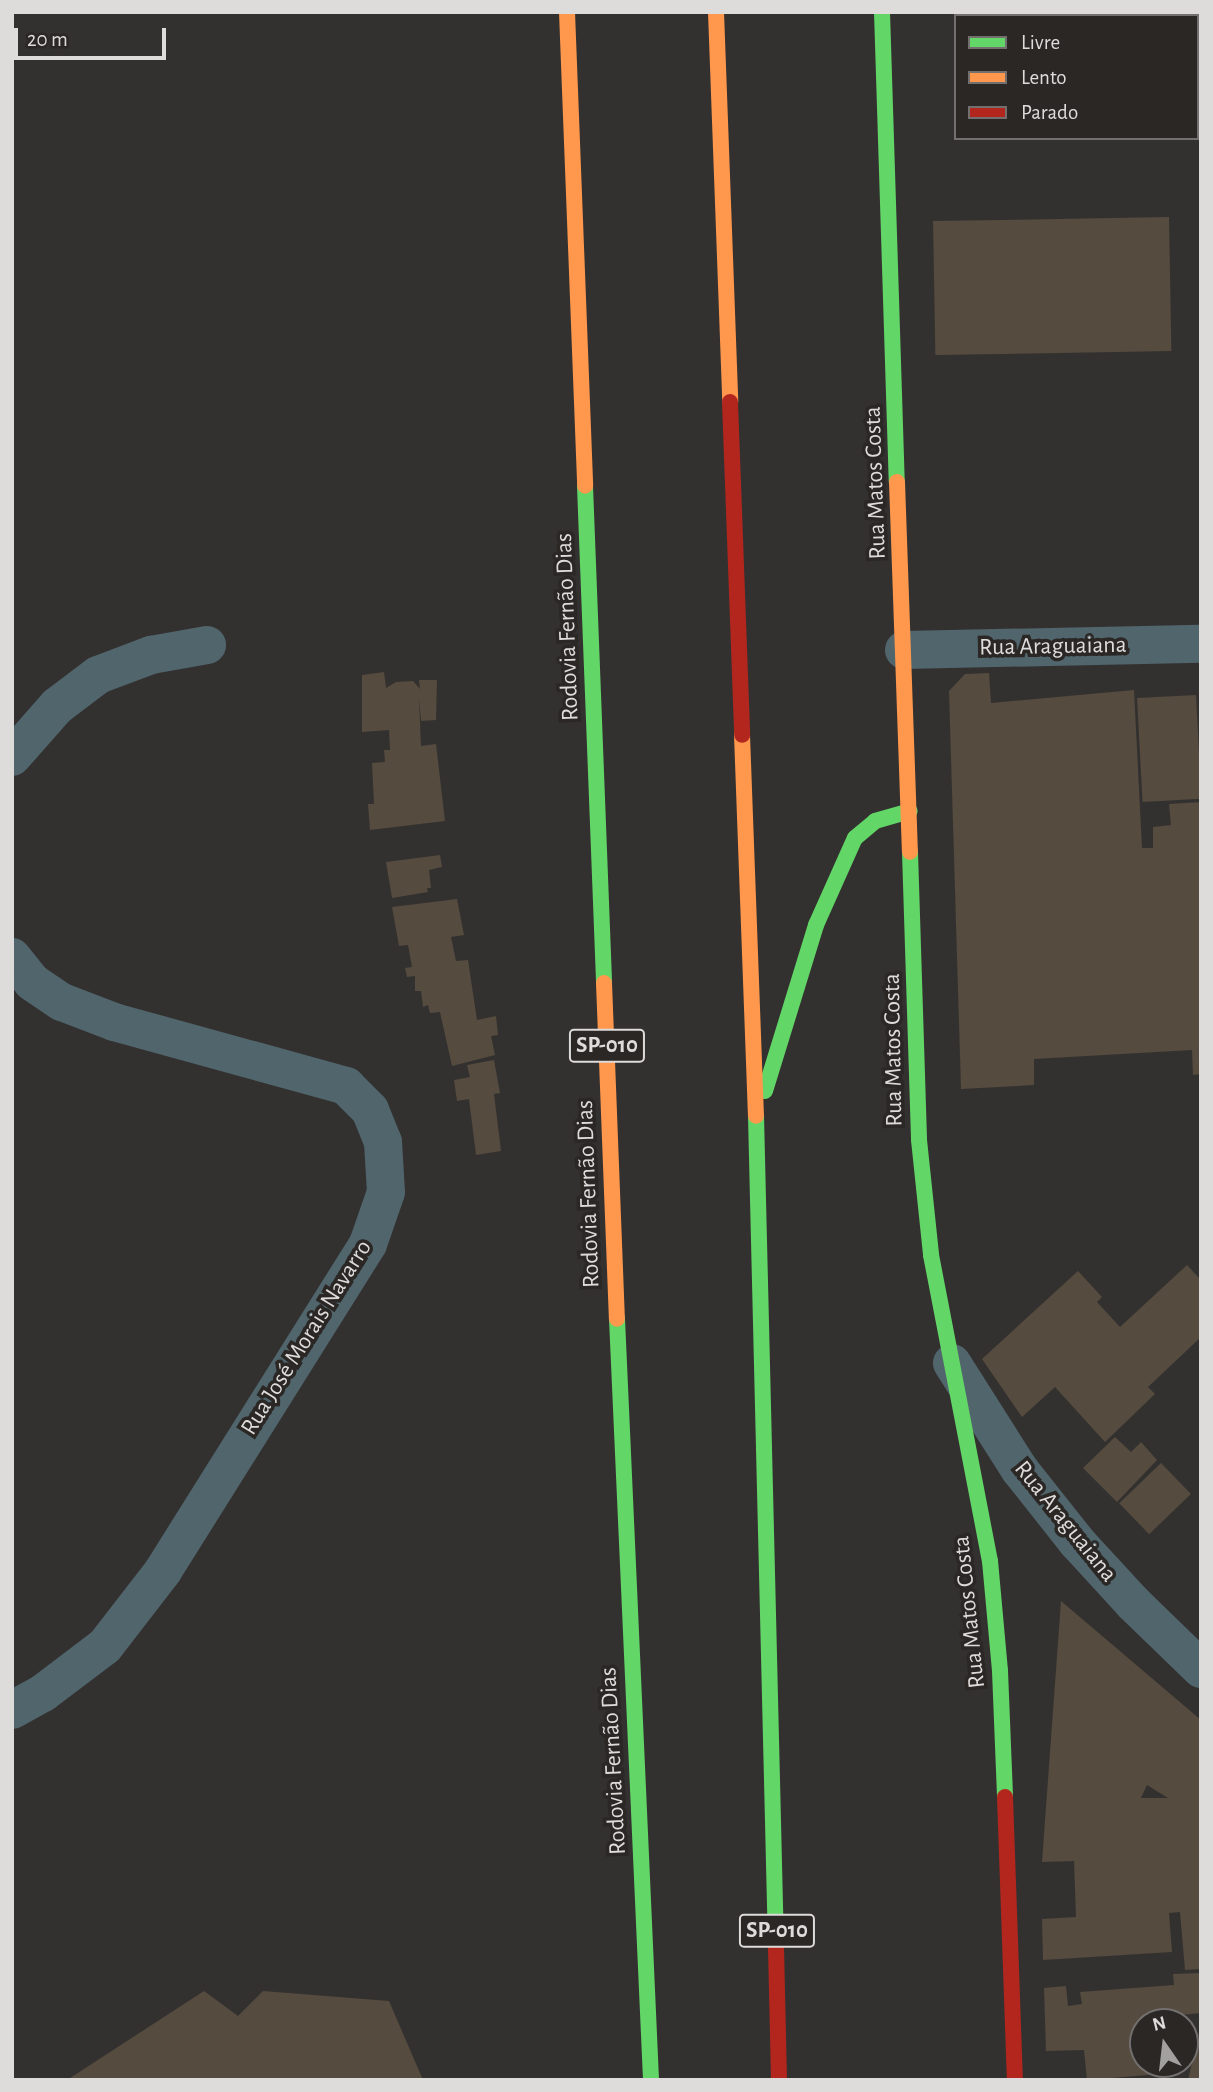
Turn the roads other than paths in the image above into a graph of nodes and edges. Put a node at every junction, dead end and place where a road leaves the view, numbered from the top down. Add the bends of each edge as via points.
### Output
1 (567, 12) edge
2 (716, 12) edge
3 (882, 12) edge
4 (1201, 644) edge
5 (207, 645) dead end
6 (904, 650) junction
7 (12, 757) edge
8 (909, 811) junction
9 (12, 957) edge
10 (756, 1120) junction
11 (948, 1358) junction
12 (1201, 1669) edge
13 (12, 1710) edge
14 (651, 2080) edge
15 (779, 2080) edge
16 (1015, 2080) edge

1 - 14 main road, Rodovia Fernão Dias / SP-010 via 626,1554
2 - 10 main road, SP-010
3 - 6 main road, Rua Matos Costa
4 - 6 street, Rua Araguaiana
5 - 7 street via 151,655 98,675 57,706
6 - 8 main road, Rua Matos Costa
8 - 10 main road via 875,821 855,838 816,925
8 - 11 main road, Rua Matos Costa via 919,1140
9 - 13 street, Rua José Morais Navarro via 32,982 62,1002 114,1022 346,1086 370,1110 383,1142 386,1192 368,1244 163,1571 105,1646 43,1693
10 - 15 main road, SP-010
11 - 12 street, Rua Araguaiana via 1020,1470 1077,1542
11 - 16 main road, Rua Matos Costa via 990,1561 1000,1671

